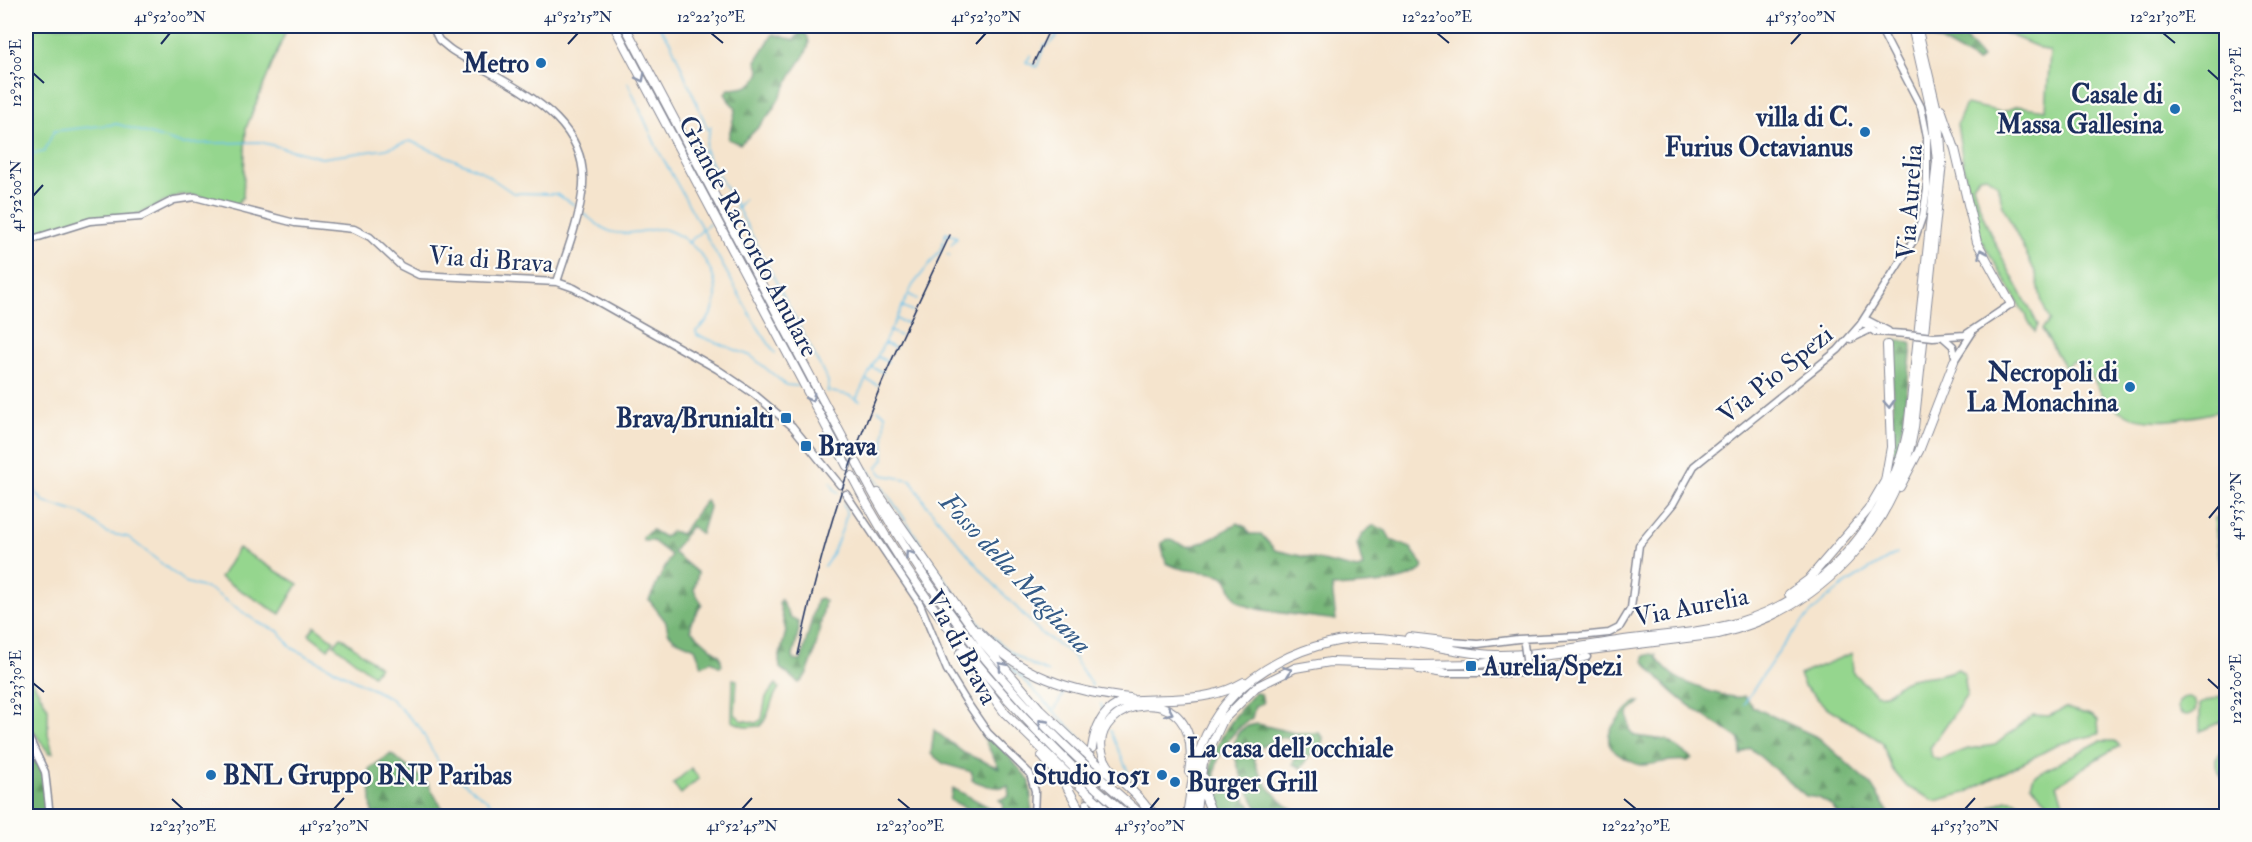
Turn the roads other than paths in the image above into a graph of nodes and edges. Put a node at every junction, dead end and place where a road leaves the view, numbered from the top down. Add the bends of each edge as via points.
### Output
1 (432, 26) edge
2 (614, 26) edge
3 (625, 26) edge
4 (1879, 26) edge
5 (1912, 26) edge
6 (1917, 26) edge
7 (1931, 83) junction
8 (26, 241) edge
9 (557, 282) junction
10 (2011, 304) joint
11 (1873, 307) junction
12 (1864, 320) junction
13 (1875, 322) junction
14 (1976, 328) junction
15 (1872, 331) junction
16 (1895, 333) junction
17 (1944, 338) junction
18 (1848, 341) junction
19 (1887, 345) junction
20 (1954, 361) junction
21 (851, 453) dead end
22 (847, 466) dead end
23 (852, 476) dead end
24 (840, 485) dead end
25 (846, 494) dead end
26 (1885, 511) junction
27 (952, 603) junction
28 (1761, 615) junction
29 (940, 619) junction
30 (1616, 630) joint
31 (1396, 639) junction
32 (1523, 641) junction
33 (1452, 642) joint
34 (1642, 644) junction
35 (1587, 657) joint
36 (1277, 664) junction
37 (1397, 665) junction
38 (1527, 670) junction
39 (1444, 673) joint
40 (1138, 698) junction
41 (1233, 708) junction
42 (1111, 713) junction
43 (1016, 725) junction
44 (1101, 729) junction
45 (26, 732) edge
46 (1089, 751) junction
47 (1087, 804) tunnel mouth
48 (1147, 808) junction
49 (50, 816) edge
50 (1034, 816) edge
51 (1083, 816) edge
52 (1091, 816) edge
53 (1113, 816) edge
54 (1128, 816) edge
55 (1143, 816) edge
56 (1157, 816) edge
57 (1190, 816) edge
58 (1213, 816) edge

1 - 9 street via 444,45 534,99 558,119 570,136 583,181 581,202
2 -> 22 highway, Grande Raccordo Anulare
3 - 21 highway, Grande Raccordo Anulare
4 - 11 street, Via Pio Spezi via 1917,97 1926,130 1927,190 1920,225
5 - 28 highway, Via Aurelia via 1932,115 1936,166 1905,445 1886,496 1860,538 1820,579
6 - 7 highway, Via Aurelia
10 -> 7 highway via 1977,242 1952,141
7 - 26 highway, Via Aurelia via 1942,139 1941,194 1914,428
8 - 9 street, Via di Brava via 90,221 141,218 174,200 195,197 295,223 356,230 374,240 398,264 417,274
9 - 24 street, Via di Brava via 717,369 754,394 792,426
10 - 14 street
11 - 12 street, Via Pio Spezi
11 - 13 street
12 - 13 street
12 - 15 street
12 - 18 street, Via Pio Spezi
13 - 16 street
14 - 17 street via 1963,336
14 - 20 street
15 - 16 street
15 - 18 street
15 - 19 street
16 - 17 street, bridge
16 - 19 street
17 - 20 street via 1953,346
18 - 30 street, Via Pio Spezi via 1694,466 1674,502 1639,544 1631,608
19 -> 28 highway via 1891,447 1880,492 1808,580
20 - 26 highway via 1914,463
23 - 29 highway
25 - 50 street, Via di Brava via 920,604 947,670 966,701 988,733 1030,774 1035,791
26 - 34 highway, Via Aurelia via 1841,568 1787,608 1728,632
27 - 40 highway via 987,640 1031,673 1079,691
46 -> 27 highway via 1014,681
55 -> 27 highway, bridge via 1013,693 954,622 911,558 858,466
28 - 31 highway, Via Aurelia via 1708,629 1504,655
29 - 43 highway via 974,673
29 - 54 highway, bridge via 999,692 1082,776
30 - 32 street, Via Aurelia
31 - 33 highway
31 - 36 highway, Via Aurelia via 1340,641 1305,650
32 - 33 street, Via Aurelia
32 - 38 street, bridge
34 - 35 highway
34 - 37 highway, Via Aurelia via 1491,663
35 - 38 street
36 - 40 highway via 1220,693 1171,699
36 - 57 highway, Via Aurelia via 1239,691 1214,721 1198,755
37 - 39 highway
41 -> 37 highway, Via Aurelia via 1263,682 1302,666 1338,662
38 - 39 street
40 - 42 highway via 1124,701
41 - 57 highway, Via Aurelia via 1206,754
41 - 58 highway via 1205,770 1204,789
42 - 44 highway
42 -> 57 highway via 1150,706 1170,711 1184,722 1191,746 1186,798
43 - 51 highway via 1065,783
43 - 53 highway, bridge
44 - 46 highway
44 - 48 highway via 1106,763
45 - 49 street via 45,772
46 - 48 highway, bridge
47 - 52 highway
48 - 56 highway

